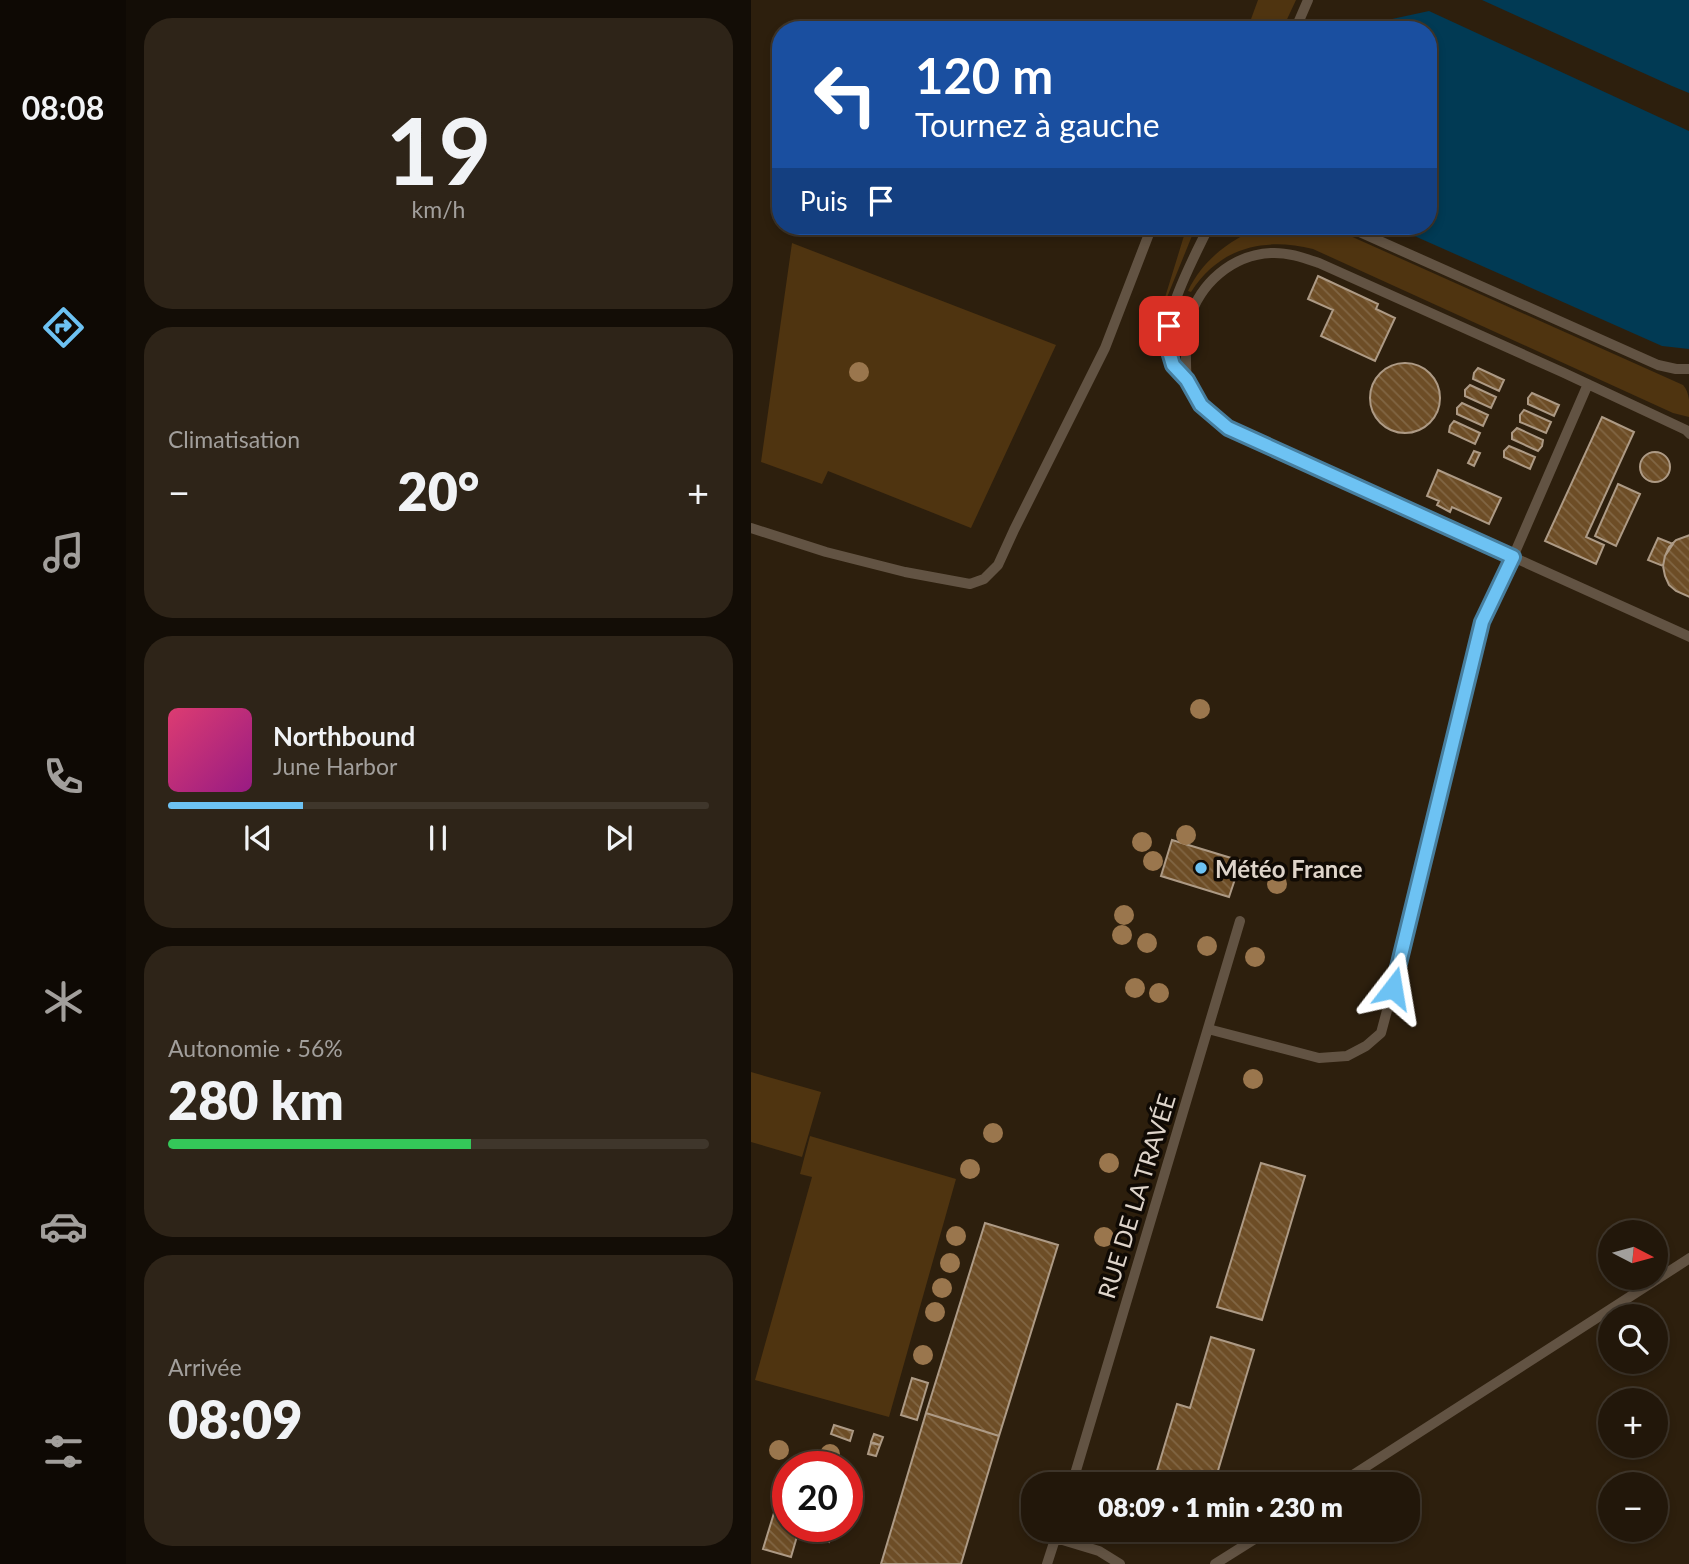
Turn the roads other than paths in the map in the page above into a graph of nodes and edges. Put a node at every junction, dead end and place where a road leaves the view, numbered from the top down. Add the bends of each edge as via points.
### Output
1 (1308, 0) edge
2 (1299, 21) edge
3 (1149, 235) edge
4 (1205, 235) edge
5 (1366, 235) edge
6 (1689, 369) edge
7 (1187, 380) junction
8 (1588, 384) junction
9 (1689, 434) edge
10 (751, 528) edge
11 (1513, 557) junction
12 (1689, 637) edge
13 (1240, 921) dead end
14 (1208, 1029) junction
15 (1689, 1258) edge
16 (1076, 1472) edge
17 (1358, 1472) edge
18 (1054, 1542) edge
19 (1077, 1542) edge
20 (1250, 1542) edge
21 (1047, 1564) edge
22 (1120, 1564) edge
23 (1215, 1564) edge

1 - 2 lane
3 - 10 lane via 1105,348 998,565 984,579 970,584 905,572
4 - 7 lane via 1169,326 1167,345 1173,365
5 - 6 lane via 1658,365
7 - 8 lane via 1186,333 1201,294 1230,265 1273,253 1319,262
7 - 11 lane via 1201,405 1228,428
8 - 9 lane
8 - 11 lane
11 - 12 lane
11 - 14 lane via 1482,622 1380,1033 1347,1056 1319,1058
13 - 14 lane, RUE DE LA TRAVÉE
14 - 16 lane, RUE DE LA TRAVÉE
15 - 17 lane
18 - 21 lane
19 - 22 lane
20 - 23 lane

